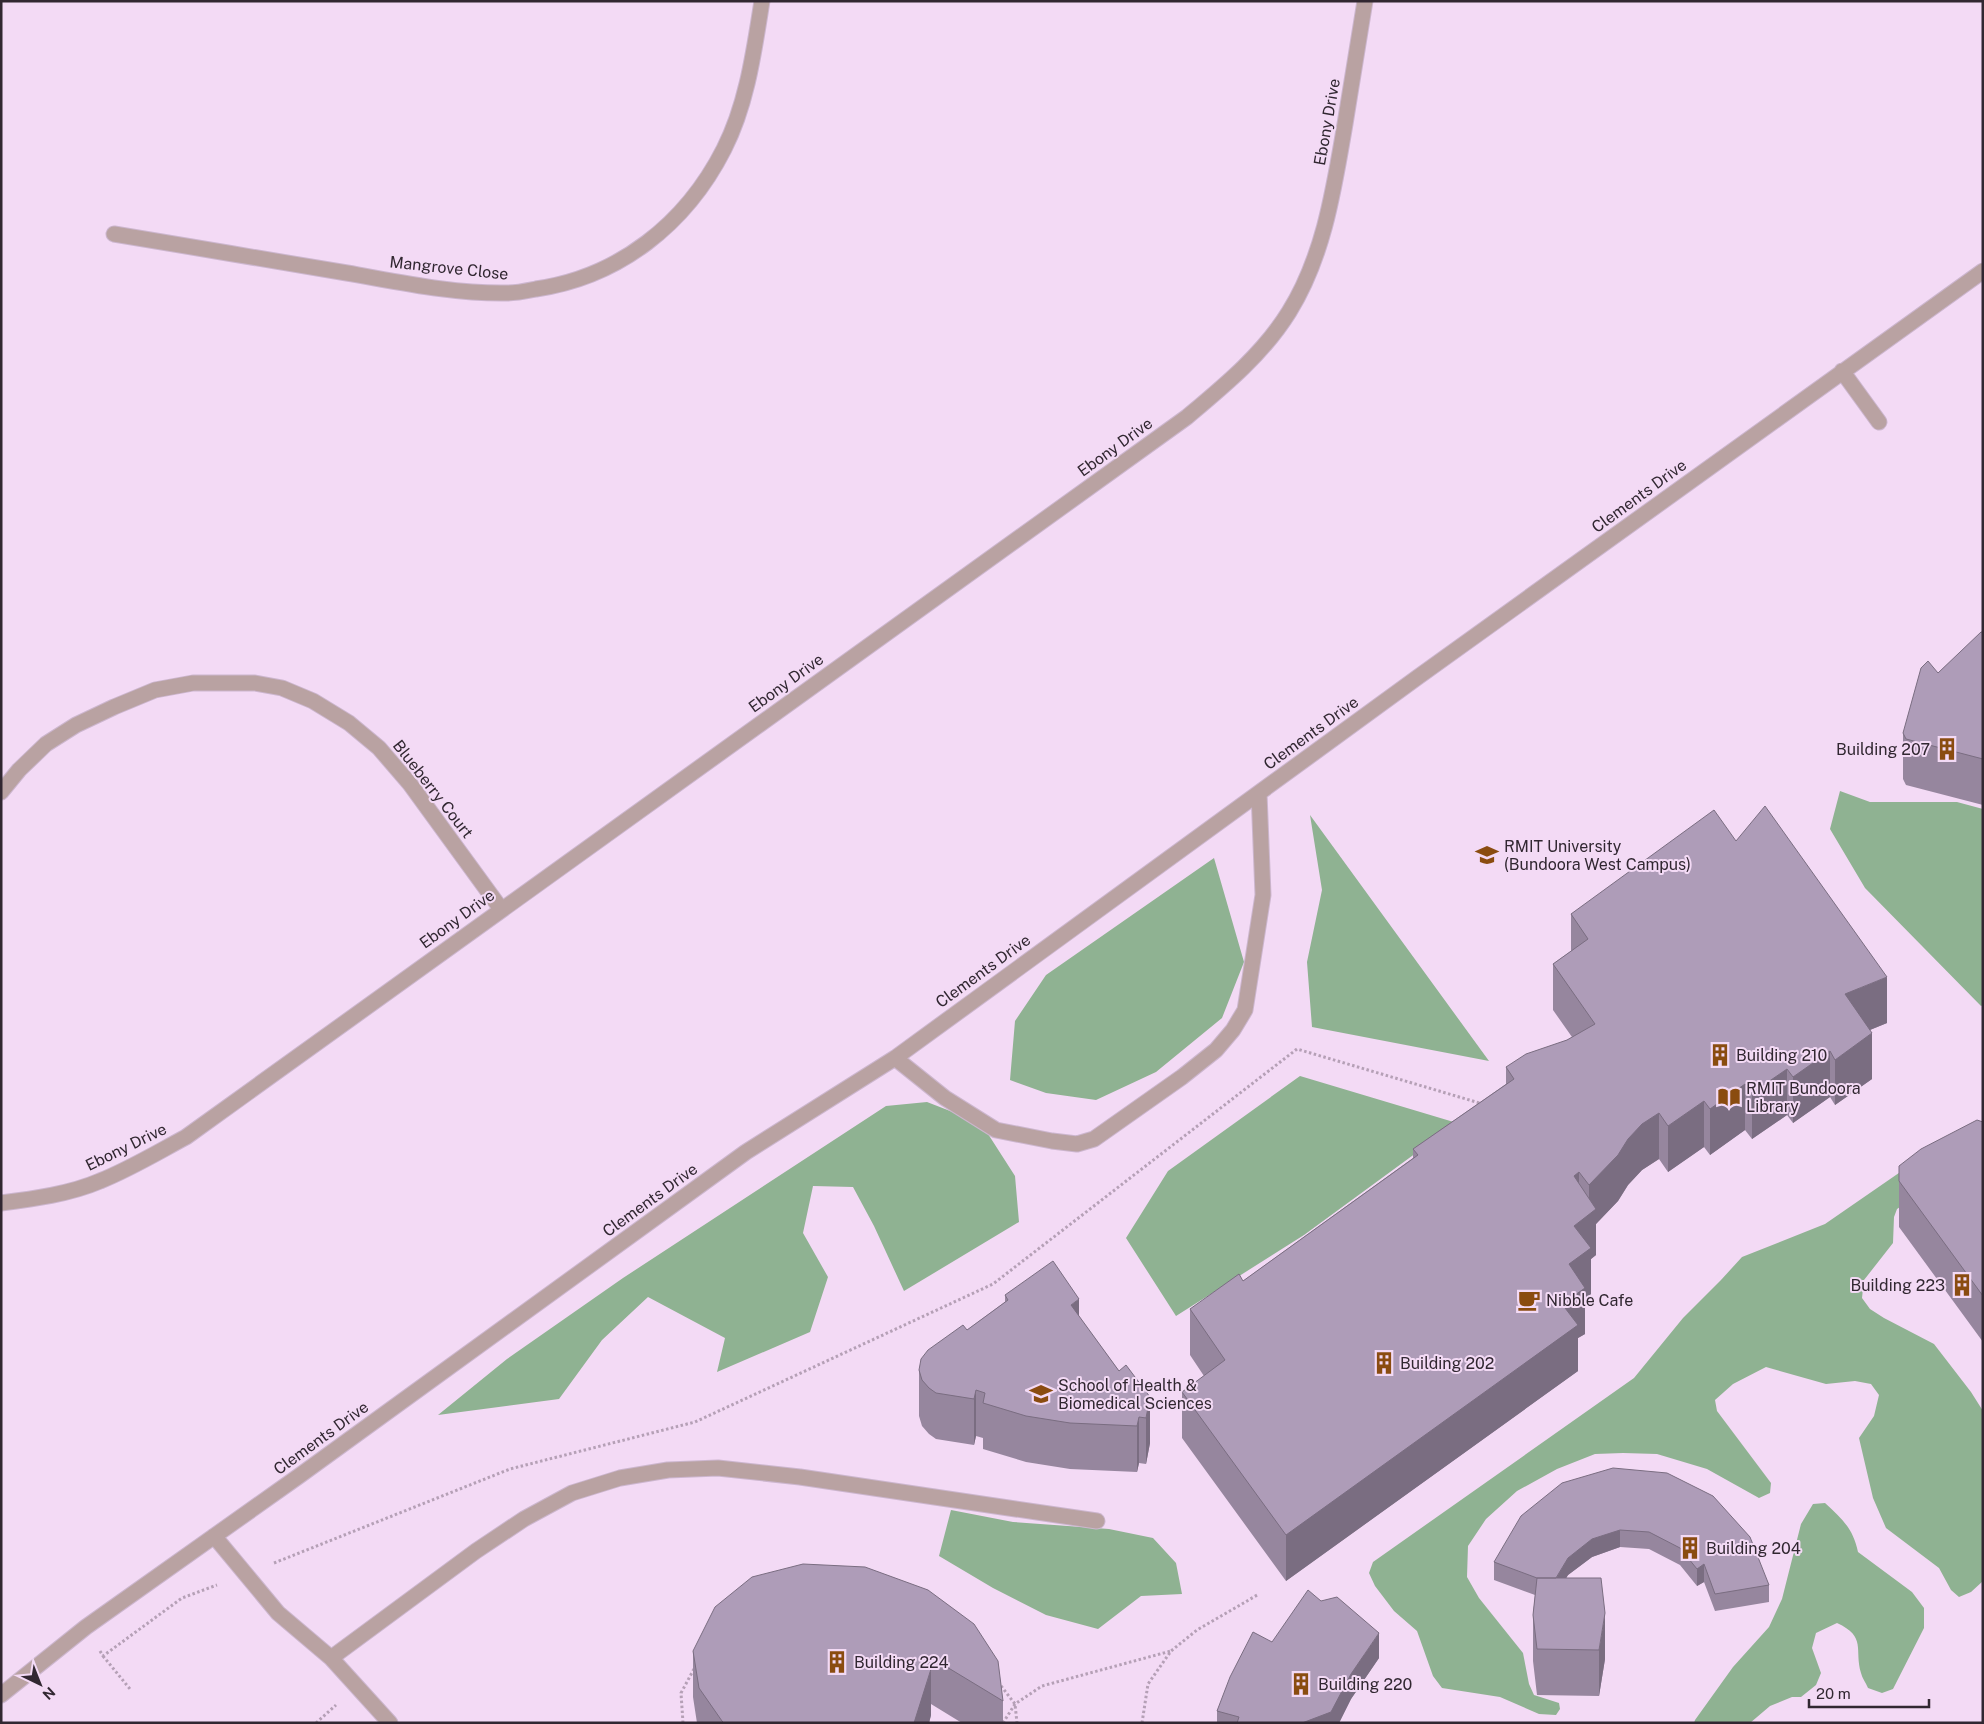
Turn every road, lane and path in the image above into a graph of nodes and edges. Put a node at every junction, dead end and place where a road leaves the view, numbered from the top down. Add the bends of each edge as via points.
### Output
1 (762, 1) edge
2 (1365, 1) edge
3 (114, 234) dead end
4 (1983, 271) edge
5 (1842, 372) junction
6 (1879, 422) dead end
7 (1, 792) edge
8 (1259, 793) junction
9 (501, 909) junction
10 (895, 1058) junction
11 (1484, 1104) edge
12 (1, 1203) edge
13 (1097, 1522) dead end
14 (214, 1536) junction
15 (246, 1574) junction
16 (1259, 1594) dead end
17 (86, 1627) junction
18 (1171, 1651) junction
19 (103, 1656) junction
20 (331, 1658) junction
21 (698, 1662) edge
22 (994, 1676) edge
23 (130, 1689) dead end
24 (1, 1695) edge
25 (1015, 1704) junction
26 (390, 1723) edge
27 (683, 1723) edge
28 (1003, 1723) edge
29 (1017, 1723) edge
30 (1142, 1723) edge

1 - 3 street, Mangrove Close via 741,107 725,148 706,182 680,214 646,244 617,263 563,285 508,293 461,290
2 - 9 street, Ebony Drive via 1338,167 1323,231 1312,266 1289,312 1261,349 1229,382 1187,417
4 - 5 street, Clements Drive
5 - 6 street
5 - 8 street, Clements Drive
7 - 9 street, Blueberry Court via 46,744 76,725 155,690 193,683 255,683 282,688 314,701 350,723 379,748 410,784
8 - 10 street, Clements Drive
8 - 10 street via 1264,895 1245,1010 1216,1050 1182,1077 1094,1139 1077,1144 996,1130 945,1098
9 - 12 street, Ebony Drive via 186,1136 142,1162 98,1182
10 - 14 street, Clements Drive via 746,1152
11 - 15 path via 1296,1049 993,1284 695,1422 510,1469
13 - 20 street via 718,1468 668,1470 620,1478 572,1492 524,1518
14 - 15 street
14 - 17 street, Clements Drive
15 - 19 path via 182,1598
15 - 20 street via 278,1613
16 - 18 path via 1197,1630
17 - 19 path
17 - 24 street, Clements Drive
18 - 25 path via 1042,1686
18 - 30 path via 1148,1684
19 - 23 path
20 - 26 street
21 - 27 path via 681,1693
22 - 25 path
25 - 28 path
25 - 29 path

